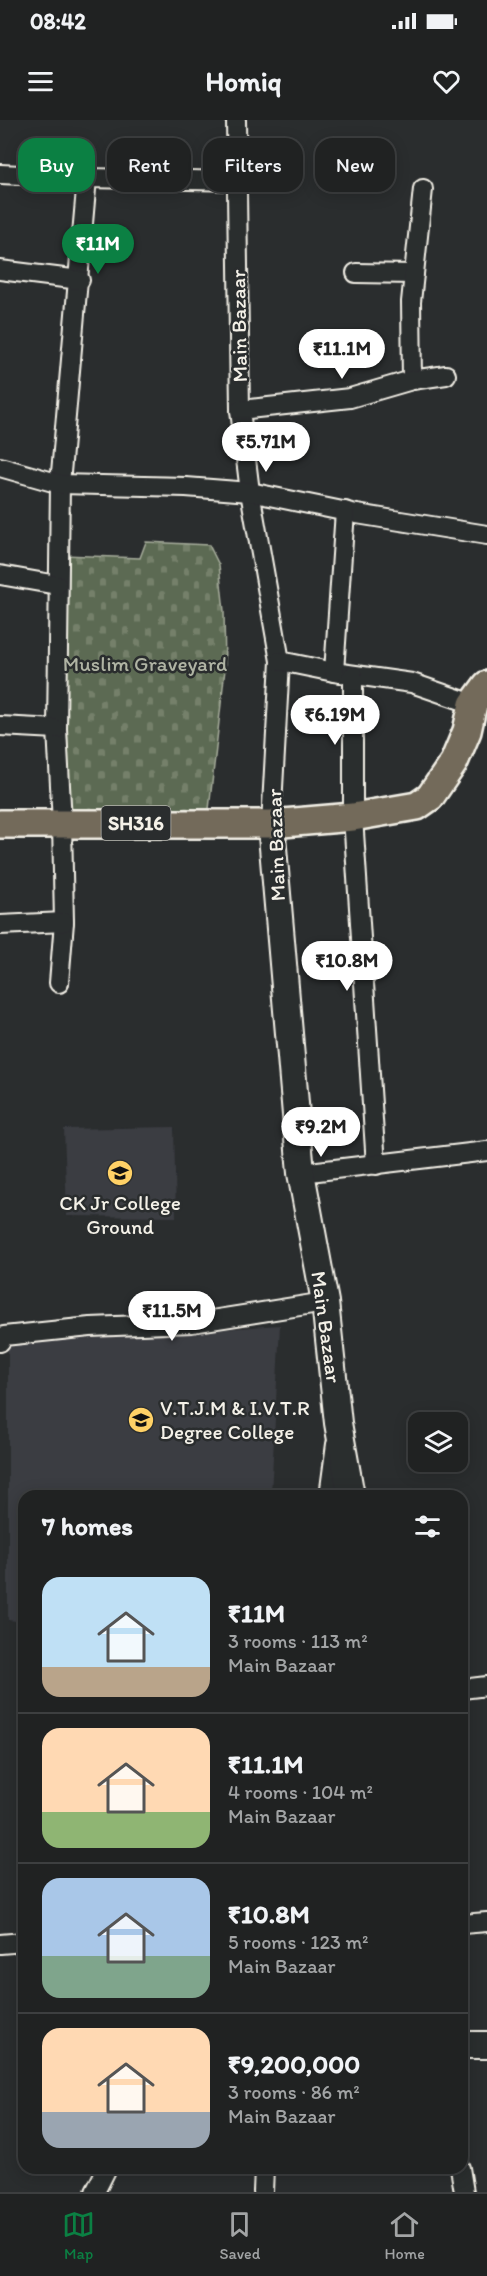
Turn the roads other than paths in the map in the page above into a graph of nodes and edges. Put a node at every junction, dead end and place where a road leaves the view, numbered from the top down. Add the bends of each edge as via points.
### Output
1 (236, 120) edge
2 (237, 138) edge
3 (0, 174) edge
4 (18, 175) edge
5 (95, 178) edge
6 (203, 180) edge
7 (423, 189) dead end
8 (86, 192) edge
9 (238, 192) edge
10 (0, 270) edge
11 (356, 273) dead end
12 (414, 274) junction
13 (80, 280) junction
14 (446, 375) dead end
15 (412, 380) junction
16 (240, 410) junction
17 (0, 467) edge
18 (60, 484) junction
19 (250, 492) junction
20 (345, 511) junction
21 (487, 535) edge
22 (0, 575) edge
23 (57, 585) junction
24 (280, 661) junction
25 (334, 672) junction
26 (353, 675) junction
27 (480, 694) edge
28 (0, 726) edge
29 (57, 729) junction
30 (353, 817) junction
31 (62, 823) junction
32 (0, 824) edge
33 (271, 824) junction
34 (64, 922) junction
35 (0, 926) edge
36 (59, 983) dead end
37 (487, 1151) edge
38 (376, 1165) junction
39 (301, 1173) junction
40 (326, 1302) junction
41 (0, 1342) edge
42 (338, 1423) junction
43 (330, 1490) edge
44 (350, 1490) edge
45 (487, 1686) edge
46 (468, 1688) edge
47 (487, 1922) edge
48 (468, 1924) edge
49 (18, 1942) edge
50 (0, 1944) edge
51 (468, 2045) edge
52 (487, 2045) edge
53 (104, 2174) edge
54 (264, 2174) edge
55 (461, 2174) edge
56 (95, 2192) edge
57 (263, 2192) edge
58 (464, 2192) edge

1 - 2 street, Main Bazaar
3 - 4 street
5 - 6 street
7 - 12 street
8 - 13 street
9 - 16 street, Main Bazaar
10 - 13 street
11 - 12 street
12 - 15 street
13 - 18 street
14 - 15 street
15 - 16 street via 350,398
16 - 19 street, Main Bazaar
17 - 18 street
18 - 19 street
18 - 23 street
19 - 20 street
19 - 24 street, Main Bazaar
20 - 21 street
20 - 25 street
22 - 23 street
23 - 29 street
24 - 25 street
24 - 33 street, Main Bazaar
25 - 26 street
26 - 27 street
26 - 30 street
27 - 30 main road, SH316 via 454,762 430,797 417,806
28 - 29 street
29 - 31 street
30 - 33 main road, SH316
30 - 38 street
31 - 32 main road, SH316
31 - 33 main road, SH316
31 - 34 street
33 - 39 street, Main Bazaar
34 - 35 street
34 - 36 street
37 - 38 street
38 - 39 street
39 - 40 street, Main Bazaar
40 - 41 street via 192,1323 90,1327 4,1336
40 - 42 street, Main Bazaar
42 - 43 street
42 - 44 street, Main Bazaar
45 - 46 street
47 - 48 street
49 - 50 street
51 - 52 street
53 - 56 street
54 - 57 street
55 - 58 street

